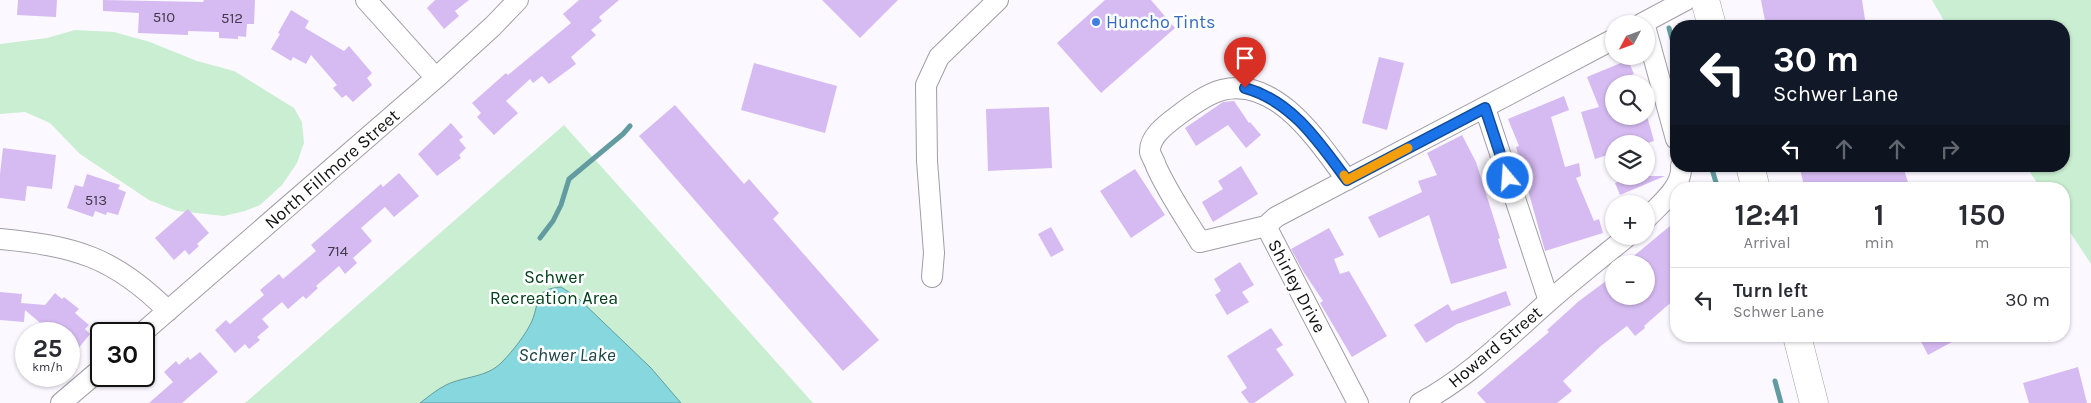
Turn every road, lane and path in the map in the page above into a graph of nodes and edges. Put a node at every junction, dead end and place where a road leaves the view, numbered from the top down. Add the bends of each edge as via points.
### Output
1 (366, 0) edge
2 (518, 0) edge
3 (998, 0) edge
4 (1686, 0) edge
5 (1705, 0) edge
6 (1655, 18) edge
7 (1710, 20) edge
8 (1605, 43) edge
9 (1655, 64) edge
10 (436, 78) junction
11 (1485, 108) junction
12 (1670, 118) edge
13 (1347, 180) junction
14 (1670, 192) edge
15 (1655, 209) edge
16 (1266, 226) junction
17 (0, 239) edge
18 (1617, 245) edge
19 (932, 277) dead end
20 (1549, 301) junction
21 (168, 310) junction
22 (155, 322) edge
23 (1799, 342) edge
24 (90, 379) edge
25 (62, 403) edge
26 (1358, 403) edge
27 (1420, 403) edge
28 (1814, 403) edge

1 - 10 street
2 - 10 street, North Fillmore Street
3 - 19 street via 939,57 926,85 927,161 934,253
4 - 6 street
5 - 7 main road
8 - 11 street, Shirley Drive
9 - 12 street
10 - 21 street, North Fillmore Street
11 - 13 street, Shirley Drive
11 - 20 street, Howard Street
13 - 16 street, Shirley Drive
13 - 16 street via 1309,129 1288,109 1262,92 1245,88 1222,90 1197,102 1154,137 1150,152 1164,184 1200,242
14 - 15 street
16 - 26 street, Shirley Drive
17 - 21 street via 54,246 94,257 131,277
18 - 20 street
20 - 27 street, Howard Street via 1482,361 1443,391
21 - 22 street, North Fillmore Street
23 - 28 main road
24 - 25 street

